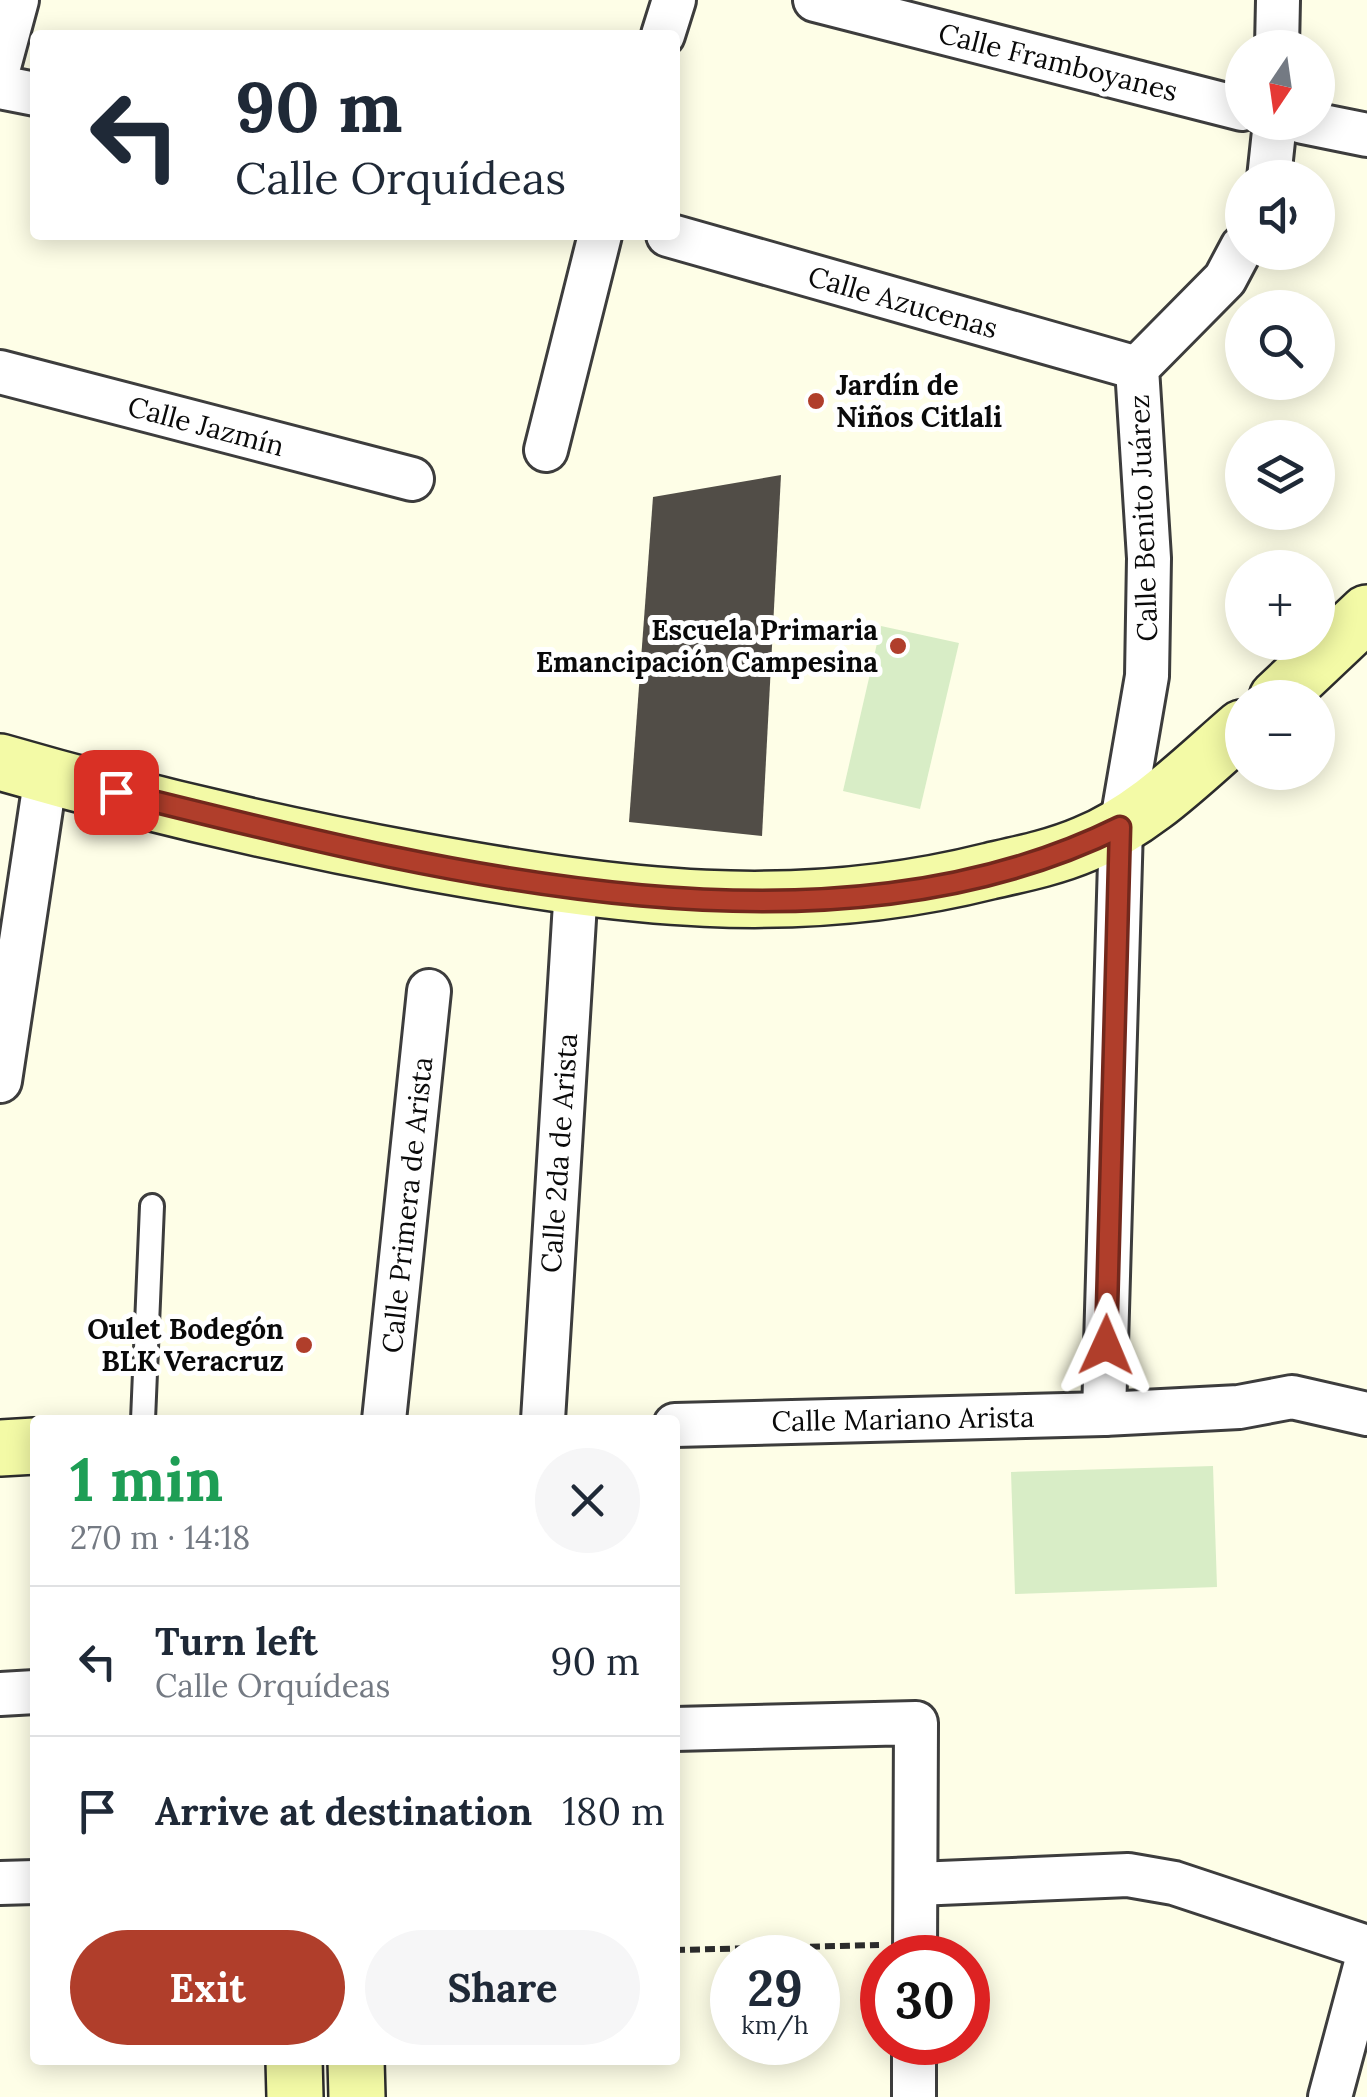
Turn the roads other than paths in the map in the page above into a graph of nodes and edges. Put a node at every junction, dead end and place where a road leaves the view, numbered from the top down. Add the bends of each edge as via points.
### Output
1 (17, 0) edge
2 (674, 0) edge
3 (815, 0) edge
4 (1278, 0) edge
5 (665, 30) edge
6 (1277, 30) edge
7 (0, 63) edge
8 (0, 87) edge
9 (30, 93) edge
10 (1225, 104) edge
11 (1335, 129) edge
12 (1367, 136) edge
13 (680, 238) edge
14 (599, 240) edge
15 (1229, 270) edge
16 (1137, 368) junction
17 (0, 372) edge
18 (546, 450) dead end
19 (412, 479) dead end
20 (1367, 614) edge
21 (1297, 680) edge
22 (1225, 742) edge
23 (23, 769) edge
24 (1120, 827) junction
25 (576, 886) junction
26 (430, 991) dead end
27 (1, 1063) edge
28 (152, 1206) dead end
29 (1104, 1414) junction
30 (1367, 1414) edge
31 (142, 1415) edge
32 (385, 1415) edge
33 (542, 1415) edge
34 (680, 1425) edge
35 (30, 1446) edge
36 (0, 1448) edge
37 (30, 1692) edge
38 (0, 1694) edge
39 (680, 1729) edge
40 (30, 1882) edge
41 (0, 1883) edge
42 (916, 1884) junction
43 (915, 1935) edge
44 (1367, 1947) edge
45 (1367, 1959) edge
46 (294, 2065) edge
47 (356, 2065) edge
48 (914, 2065) edge
49 (295, 2097) edge
50 (357, 2097) edge
51 (914, 2097) edge
52 (1330, 2097) edge

1 - 7 street
2 - 5 street
3 - 10 street, Calle Framboyanes
4 - 6 street
8 - 9 street
11 - 12 street
13 - 16 street, Calle Azucenas
14 - 18 street
15 - 16 street, Calle Benito Juárez
16 - 24 street, Calle Benito Juárez via 1149,558 1147,676
17 - 19 street, Calle Jazmín
20 - 21 street
22 - 24 street
23 - 25 street via 324,844
23 - 27 street
24 - 25 street via 1012,866 835,900 742,903
24 - 29 street, Calle Benito Juárez
25 - 33 street, Calle 2da de Arista
26 - 32 street, Calle Primera de Arista
28 - 31 lane
29 - 30 street, Calle Mariano Arista via 1238,1407 1292,1397
29 - 34 street, Calle Mariano Arista
35 - 36 street
37 - 38 street
39 - 42 street via 916,1723
40 - 41 street
42 - 43 street
42 - 44 street via 1128,1876 1174,1883
45 - 52 street
46 - 49 street
47 - 50 street
48 - 51 street

